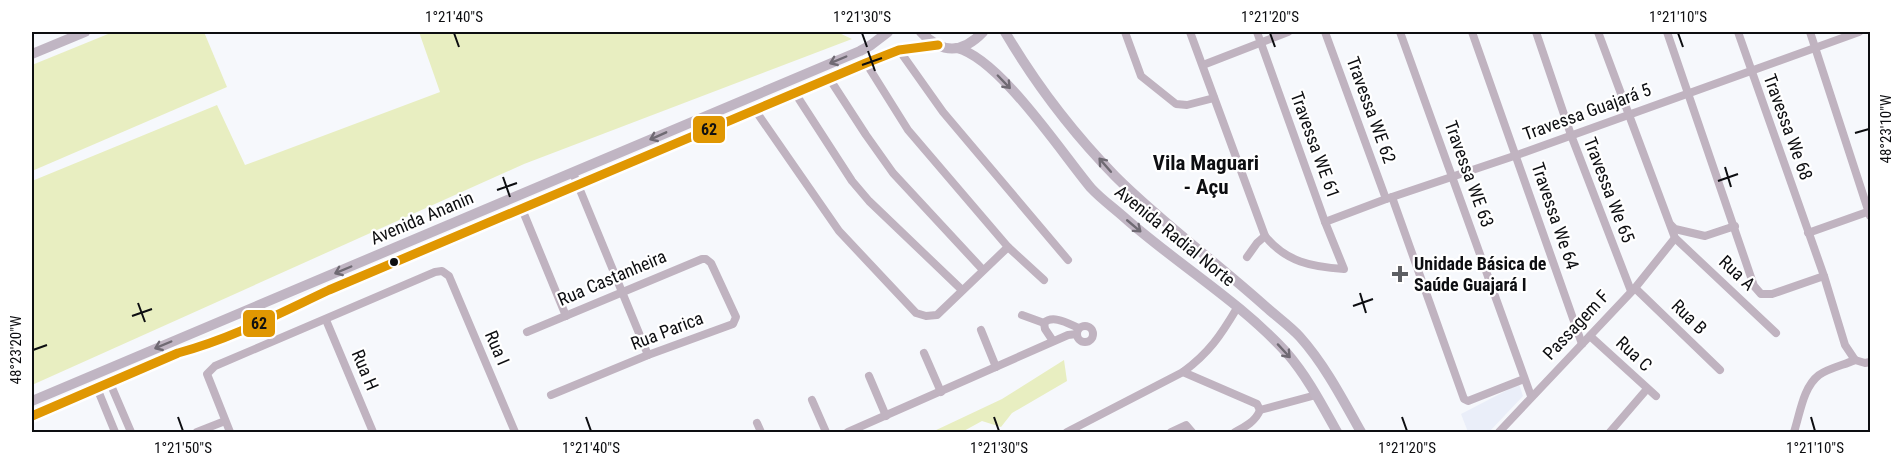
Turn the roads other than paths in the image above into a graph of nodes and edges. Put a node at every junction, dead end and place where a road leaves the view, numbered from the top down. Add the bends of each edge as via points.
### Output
1 (85, 32) edge
2 (921, 32) edge
3 (983, 32) edge
4 (1005, 32) edge
5 (1125, 32) edge
6 (1190, 32) edge
7 (1257, 32) edge
8 (1288, 32) edge
9 (1325, 32) edge
10 (1400, 32) edge
11 (1472, 32) edge
12 (1536, 32) edge
13 (1598, 32) edge
14 (1667, 32) edge
15 (1738, 32) edge
16 (1810, 32) edge
17 (1859, 32) edge
18 (883, 34) edge
19 (1260, 42) junction
20 (938, 45) junction
21 (1815, 47) junction
22 (957, 48) junction
23 (899, 50) junction
24 (32, 54) edge
25 (866, 63) junction
26 (1203, 65) junction
27 (1750, 71) junction
28 (829, 78) junction
29 (795, 93) junction
30 (1689, 93) junction
31 (1214, 98) junction
32 (755, 110) junction
33 (1628, 114) junction
34 (1571, 135) junction
35 (1517, 155) junction
36 (573, 173) junction
37 (1452, 176) junction
38 (578, 185) junction
39 (1389, 198) junction
40 (522, 209) junction
41 (1870, 213) edge
42 (1325, 222) junction
43 (1671, 225) junction
44 (1735, 226) junction
45 (1808, 233) junction
46 (1265, 236) junction
47 (1675, 237) junction
48 (1008, 247) junction
49 (1247, 257) dead end
50 (1068, 260) dead end
51 (711, 263) joint
52 (983, 270) junction
53 (1824, 276) junction
54 (1044, 280) dead end
55 (962, 290) junction
56 (1633, 290) junction
57 (622, 292) junction
58 (251, 308) junction
59 (1237, 308) junction
60 (1022, 315) dead end
61 (566, 316) junction
62 (326, 320) junction
63 (1044, 323) junction
64 (257, 324) junction
65 (981, 330) dead end
66 (526, 333) dead end
67 (1776, 333) dead end
68 (1590, 336) junction
69 (1053, 342) junction
70 (1582, 344) junction
71 (924, 353) dead end
72 (648, 356) junction
73 (1855, 360) junction
74 (1870, 362) edge
75 (996, 367) junction
76 (1720, 370) dead end
77 (1183, 372) junction
78 (869, 376) dead end
79 (1524, 379) junction
80 (110, 383) junction
81 (97, 388) junction
82 (1647, 388) junction
83 (940, 392) junction
84 (551, 395) dead end
85 (1316, 395) junction
86 (1532, 396) junction
87 (1656, 396) dead end
88 (812, 400) dead end
89 (32, 401) edge
90 (1260, 410) junction
91 (32, 416) edge
92 (886, 416) junction
93 (225, 421) junction
94 (757, 423) dead end
95 (116, 432) edge
96 (131, 432) edge
97 (198, 432) edge
98 (230, 432) edge
99 (373, 432) edge
100 (515, 432) edge
101 (761, 432) edge
102 (826, 432) edge
103 (848, 432) edge
104 (1067, 432) edge
105 (1171, 432) edge
106 (1192, 432) edge
107 (1235, 432) edge
108 (1337, 432) edge
109 (1360, 432) edge
110 (1499, 432) edge
111 (1610, 432) edge
112 (1794, 432) edge

1 - 24 main road
2 - 20 main road
3 - 22 main road via 971,44
109 -> 4 main road, Avenida Radial Norte via 1321,365 1298,335 1114,175 1052,102
5 - 31 street via 1141,76 1176,104
6 - 26 street
7 - 19 street, Travessa WE 61
8 - 19 street
9 - 39 street, Travessa WE 62
10 - 37 street, Travessa WE 63
11 - 35 street, Travessa We 64
12 - 34 street, Travessa We 65
13 - 33 street
14 - 30 street
15 - 27 street, Travessa We 68
16 - 21 street
17 - 21 street, Travessa Guajará 5
18 -> 36 main road, Avenida Ananin via 860,51
19 - 26 street
19 - 42 street, Travessa WE 61
20 - 22 main road
20 - 23 main road, Avenida Ananin
21 - 27 street, Travessa Guajará 5
21 - 41 street
22 -> 59 main road, Avenida Radial Norte via 974,54 1025,104 1093,190
23 - 25 main road, Avenida Ananin
23 - 50 street via 943,112
25 - 28 main road, Avenida Ananin
25 - 48 street via 908,130
26 - 31 street
27 - 30 street, Travessa Guajará 5
27 - 45 street, Travessa We 68
28 - 29 main road, Avenida Ananin
28 - 52 street via 893,173
29 - 32 main road, Avenida Ananin
29 - 55 street via 852,181
30 - 33 street, Travessa Guajará 5
30 - 44 street
31 - 46 street
32 - 38 main road, Avenida Ananin
32 - 55 street via 839,231 916,313 937,315
33 - 34 street, Travessa Guajará 5
33 - 43 street
34 - 35 street, Travessa Guajará 5
34 - 56 street, Travessa We 65
35 - 37 street, Travessa Guajará 5
35 - 70 street, Travessa We 64
36 - 38 street
36 -> 58 main road, Avenida Ananin
37 - 39 street, Travessa Guajará 5
37 - 79 street, Travessa WE 63
38 - 40 main road, Avenida Ananin
38 - 57 street
39 - 42 street, Travessa Guajará 5
39 - 79 street, Travessa WE 62 via 1464,399 1468,401
40 - 61 street
40 - 64 main road, Avenida Ananin
41 - 45 street
42 - 46 street, Travessa WE 61 via 1344,269 1285,255
43 - 44 street via 1705,236
43 - 47 street
44 - 53 street via 1754,286 1761,294 1772,294
45 - 53 street
46 - 49 street
47 - 56 street, Passagem F
47 - 67 street, Rua A
48 - 52 street
48 - 54 street
51 - 57 street, Rua Castanheira via 702,259
51 - 72 street, Rua Parica via 736,317 734,324
52 - 55 street
53 - 73 street via 1845,345
56 - 68 street, Passagem F
56 - 76 street, Rua B
57 - 61 street, Rua Castanheira
57 - 72 street
58 - 64 main road
58 -> 89 main road, Avenida Ananin
59 - 77 street via 1212,348
59 -> 85 main road, Avenida Radial Norte via 1287,353
60 - 63 street
61 - 66 street, Rua Castanheira
62 - 93 street via 210,370 207,374
62 - 99 street, Rua H
62 - 100 street, Rua I via 442,271 449,276
63 - 69 street
63 - 69 street via 1053,318 1078,331
64 - 80 main road, Avenida Ananin
65 - 75 street
68 - 70 street, Passagem F
68 - 82 street, Rua C
69 - 75 street
70 - 86 street, Passagem F
71 - 83 street
72 - 84 street, Rua Parica
73 - 74 street
73 - 112 street via 1814,380 1805,395
75 - 83 street
77 - 90 street via 1257,404
77 - 104 street
78 - 92 street
79 - 86 street, Travessa WE 63
80 - 81 main road, Avenida Ananin
80 - 96 street
81 - 91 main road, Avenida Ananin
81 - 95 street
82 - 87 street, Rua C
82 - 111 street
83 - 92 street
85 - 90 street
85 - 108 main road, Avenida Radial Norte
86 - 110 street, Passagem F
88 - 102 street
90 - 107 street via 1249,425
92 - 103 street
93 - 97 street
93 - 98 street
94 - 101 street
105 - 106 street via 1186,425

